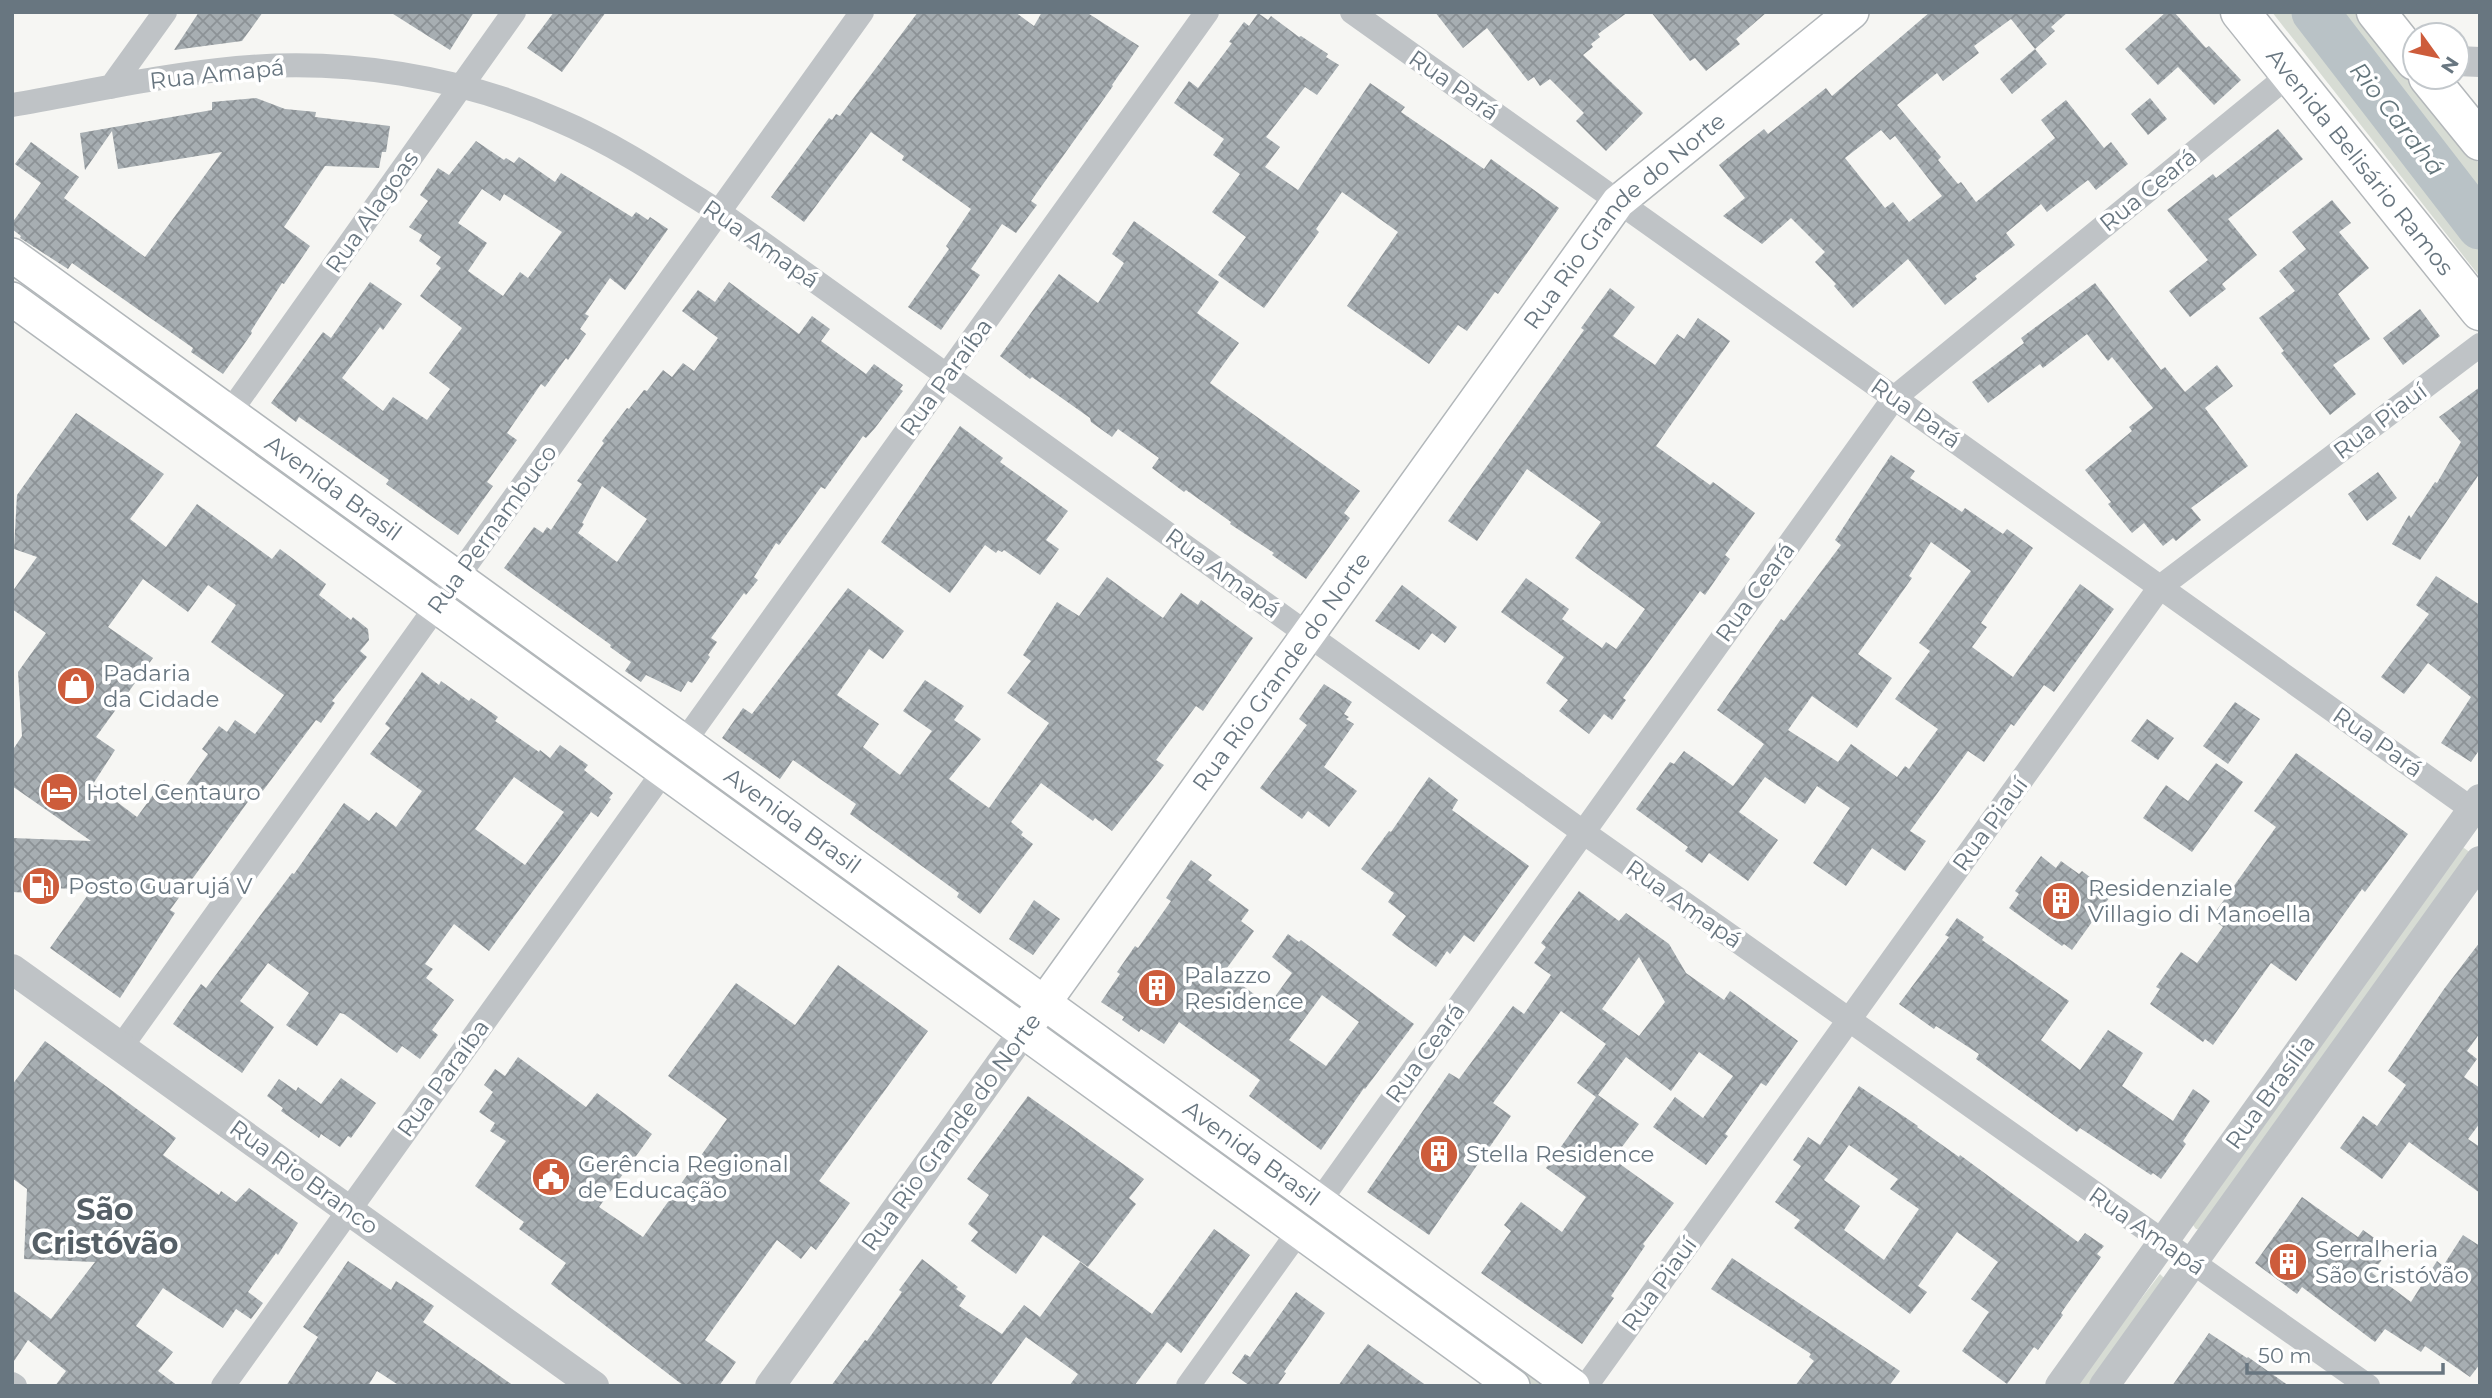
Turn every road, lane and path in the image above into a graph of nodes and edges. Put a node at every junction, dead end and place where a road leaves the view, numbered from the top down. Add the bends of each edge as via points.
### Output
1 (165, 12) edge
2 (514, 12) edge
3 (862, 12) edge
4 (1207, 12) edge
5 (1352, 12) edge
6 (1852, 12) edge
7 (2240, 12) edge
8 (2376, 12) edge
9 (2401, 42) edge
10 (2290, 74) junction
11 (461, 86) junction
12 (111, 87) junction
13 (2440, 91) edge
14 (12, 105) edge
15 (2480, 141) edge
16 (1618, 202) junction
17 (719, 212) junction
18 (12, 255) edge
19 (12, 299) edge
20 (2480, 311) edge
21 (2480, 345) edge
22 (947, 375) junction
23 (1894, 398) junction
24 (230, 412) junction
25 (457, 578) junction
26 (2160, 587) junction
27 (436, 607) junction
28 (1309, 634) junction
29 (684, 742) junction
30 (664, 771) junction
31 (2477, 808) edge
32 (1583, 832) junction
33 (2480, 860) edge
34 (12, 969) edge
35 (1044, 1002) junction
36 (1848, 1020) junction
37 (1024, 1031) junction
38 (121, 1047) junction
39 (1319, 1202) junction
40 (349, 1210) junction
41 (1299, 1231) junction
42 (2163, 1242) junction
43 (2192, 1263) junction
44 (223, 1386) edge
45 (594, 1386) edge
46 (770, 1386) edge
47 (1188, 1386) edge
48 (1513, 1386) edge
49 (1573, 1386) edge
50 (1586, 1386) edge
51 (2060, 1386) edge
52 (2104, 1386) edge
53 (2368, 1386) edge

1 - 12 street
2 - 11 street, Rua Alagoas
3 - 17 street, Rua Pernambuco
4 - 22 street, Rua Paraíba
5 - 16 street, Rua Pará
6 - 16 main road, Rua Rio Grande do Norte
7 - 10 main road, Avenida Belisário Ramos
8 - 9 main road
10 - 20 main road, Avenida Belisário Ramos
10 - 23 street, Rua Ceará
11 - 12 street, Rua Amapá via 397,73 294,66 228,69
11 - 17 street, Rua Amapá via 559,120 657,172
11 - 24 street, Rua Alagoas
12 - 14 street, Rua Amapá
13 - 15 main road
16 - 23 street, Rua Pará
16 - 28 main road, Rua Rio Grande do Norte
17 - 22 street, Rua Amapá
17 - 25 street, Rua Pernambuco
18 - 24 main road, Avenida Brasil
19 - 27 main road, Avenida Brasil
21 - 26 street, Rua Piauí
22 - 28 street, Rua Amapá
22 - 29 street, Rua Paraíba
23 - 26 street, Rua Pará
23 - 32 street, Rua Ceará
24 - 25 main road, Avenida Brasil
25 - 27 street, Rua Pernambuco
25 - 29 main road, Avenida Brasil
26 - 31 street, Rua Pará
26 - 36 street, Rua Piauí
27 - 30 main road, Avenida Brasil
27 - 38 street, Rua Pernambuco
28 - 32 street, Rua Amapá
28 - 35 main road, Rua Rio Grande do Norte
29 - 35 main road, Avenida Brasil
30 - 37 main road, Avenida Brasil
30 - 40 street, Rua Paraíba
31 - 42 street, Rua Brasília
32 - 36 street, Rua Amapá
32 - 39 street, Rua Ceará
33 - 43 street, Rua Brasília
34 - 38 street, Rua Rio Branco
35 - 37 main road, Rua Rio Grande do Norte
35 - 39 main road, Avenida Brasil
36 - 42 street, Rua Amapá
36 - 50 street, Rua Piauí
37 - 41 main road, Avenida Brasil
37 - 46 street, Rua Rio Grande do Norte
38 - 40 street, Rua Rio Branco
39 - 49 main road, Avenida Brasil
40 - 44 street, Rua Paraíba
40 - 45 street, Rua Rio Branco
41 - 47 street
41 - 48 main road, Avenida Brasil
42 - 43 street, Rua Amapá
42 - 51 street, Rua Brasília
43 - 52 street, Rua Brasília
43 - 53 street, Rua Amapá

